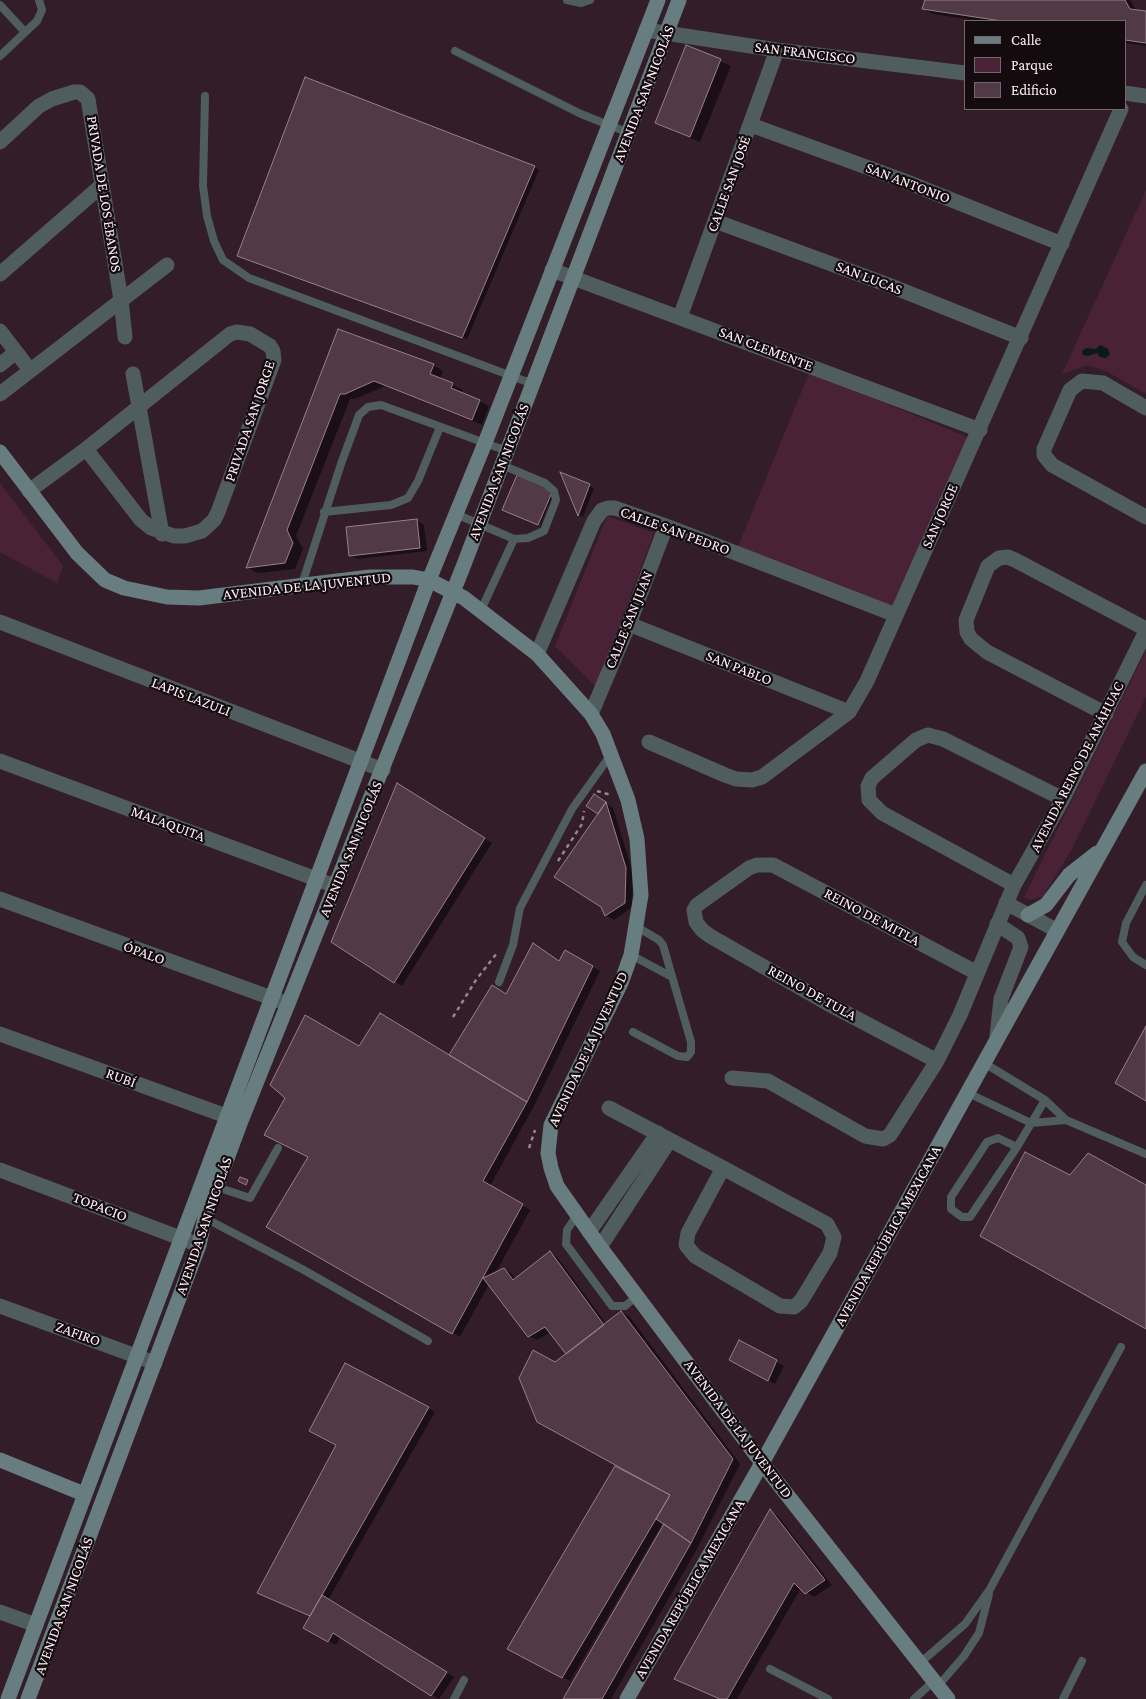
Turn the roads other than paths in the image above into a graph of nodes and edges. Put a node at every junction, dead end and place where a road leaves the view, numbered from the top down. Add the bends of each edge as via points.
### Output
1 (6, 0) edge
2 (39, 0) edge
3 (567, 0) edge
4 (590, 0) edge
5 (658, 0) edge
6 (679, 0) edge
7 (0, 5) edge
8 (646, 30) junction
9 (25, 32) junction
10 (667, 34) junction
11 (777, 50) junction
12 (455, 51) dead end
13 (0, 56) edge
14 (964, 73) edge
15 (205, 96) dead end
16 (1126, 96) edge
17 (1146, 96) edge
18 (1121, 110) edge
19 (608, 124) junction
20 (751, 125) junction
21 (630, 133) junction
22 (0, 142) edge
23 (101, 186) junction
24 (715, 222) junction
25 (1062, 244) junction
26 (167, 265) dead end
27 (552, 270) junction
28 (0, 274) edge
29 (574, 278) junction
30 (121, 300) junction
31 (680, 317) junction
32 (0, 331) edge
33 (125, 337) dead end
34 (1021, 338) junction
35 (16, 352) junction
36 (0, 365) edge
37 (30, 370) junction
38 (133, 374) dead end
39 (511, 376) junction
40 (532, 384) junction
41 (0, 394) edge
42 (138, 408) junction
43 (1146, 408) edge
44 (440, 427) junction
45 (980, 430) junction
46 (485, 443) junction
47 (86, 449) junction
48 (0, 452) edge
49 (504, 458) junction
50 (29, 491) junction
51 (324, 512) junction
52 (456, 514) junction
53 (1146, 517) edge
54 (479, 524) junction
55 (666, 526) junction
56 (162, 534) junction
57 (514, 539) junction
58 (429, 580) junction
59 (302, 584) junction
60 (453, 592) junction
61 (481, 610) junction
62 (896, 615) junction
63 (0, 622) edge
64 (629, 624) junction
65 (1146, 630) edge
66 (537, 654) junction
67 (850, 712) junction
68 (591, 714) junction
69 (1106, 714) junction
70 (649, 742) dead end
71 (612, 753) junction
72 (0, 761) edge
73 (362, 762) junction
74 (383, 770) junction
75 (1146, 771) edge
76 (1063, 799) junction
77 (1100, 850) junction
78 (318, 879) junction
79 (1014, 885) junction
80 (1146, 885) edge
81 (335, 886) junction
82 (0, 899) edge
83 (1006, 903) junction
84 (1028, 915) junction
85 (694, 917) joint
86 (996, 924) junction
87 (637, 927) junction
88 (1056, 930) junction
89 (631, 955) junction
90 (1146, 965) edge
91 (977, 973) junction
92 (672, 977) junction
93 (499, 982) dead end
94 (272, 999) junction
95 (288, 1004) junction
96 (633, 1032) dead end
97 (0, 1034) edge
98 (997, 1036) junction
99 (937, 1061) junction
100 (984, 1063) junction
101 (732, 1078) dead end
102 (968, 1092) junction
103 (1044, 1100) junction
104 (609, 1108) dead end
105 (226, 1116) junction
106 (1066, 1120) junction
107 (241, 1121) junction
108 (1031, 1123) junction
109 (664, 1137) junction
110 (1017, 1147) junction
111 (278, 1148) dead end
112 (1146, 1154) edge
113 (723, 1168) junction
114 (0, 1170) edge
115 (217, 1187) junction
116 (190, 1210) junction
117 (578, 1215) junction
118 (205, 1218) junction
119 (589, 1232) junction
120 (180, 1238) junction
121 (199, 1245) junction
122 (600, 1247) junction
123 (637, 1296) junction
124 (0, 1306) edge
125 (428, 1341) dead end
126 (1121, 1347) dead end
127 (136, 1356) junction
128 (155, 1363) junction
129 (0, 1460) edge
130 (762, 1462) junction
131 (84, 1494) junction
132 (990, 1589) junction
133 (0, 1612) edge
134 (36, 1626) junction
135 (1082, 1661) dead end
136 (920, 1663) junction
137 (770, 1669) dead end
138 (464, 1680) dead end
139 (936, 1684) junction
140 (8, 1699) edge
141 (20, 1699) edge
142 (28, 1699) edge
143 (454, 1699) edge
144 (628, 1699) edge
145 (828, 1699) edge
146 (914, 1699) edge
147 (948, 1699) edge
148 (1063, 1699) edge

1 - 7 lane
2 - 9 lane via 40,16
3 - 4 lane via 581,3
5 - 8 street, AVENIDA SAN NICOLÁS
6 - 10 street, AVENIDA SAN NICOLÁS
7 - 9 lane
8 - 10 street, SAN FRANCISCO
8 - 19 street, AVENIDA SAN NICOLÁS
9 - 13 lane
10 - 11 street, SAN FRANCISCO
10 - 21 street, AVENIDA SAN NICOLÁS
11 - 14 street, SAN FRANCISCO
11 - 20 street, CALLE SAN JOSÉ
12 - 19 lane via 581,114
15 - 39 lane via 203,186 209,225 223,260 249,278
16 - 17 street
18 - 25 street, SAN JORGE
19 - 21 lane
19 - 27 street, AVENIDA SAN NICOLÁS
20 - 24 street, CALLE SAN JOSÉ
20 - 25 street, SAN ANTONIO via 902,180
21 - 29 street, AVENIDA SAN NICOLÁS
22 - 23 street, PRIVADA DE LOS ÉBANOS via 40,106 62,95 80,92 88,99 90,107
23 - 28 street
23 - 30 street, PRIVADA DE LOS ÉBANOS
24 - 31 street, CALLE SAN JOSÉ
24 - 34 street, SAN LUCAS via 891,286
25 - 34 street, SAN JORGE
26 - 30 street, PRIVADA DE LOS ÉBANOS
27 - 29 street, SAN CLEMENTE
27 - 39 street, AVENIDA SAN NICOLÁS
29 - 31 street, SAN CLEMENTE
29 - 40 street, AVENIDA SAN NICOLÁS
30 - 33 street, PRIVADA DE LOS ÉBANOS
30 - 37 street, PRIVADA DE LOS ÉBANOS
31 - 45 street, SAN CLEMENTE
32 - 35 street
34 - 45 street, SAN JORGE
35 - 36 street
35 - 37 street
37 - 41 street, PRIVADA DE LOS ÉBANOS
38 - 42 street
39 - 40 lane
39 - 46 street, AVENIDA SAN NICOLÁS
40 - 49 street, AVENIDA SAN NICOLÁS
42 - 47 street, PRIVADA SAN JORGE
42 - 56 street
42 - 56 street, PRIVADA SAN JORGE via 230,334 250,334 273,351 274,360 214,520 202,531 185,536
43 - 53 street via 1103,383 1082,381 1070,390 1046,442 1044,455 1052,465
44 - 46 lane
44 - 51 lane via 408,498 392,506
44 - 51 lane via 381,405 363,410
45 - 62 street, SAN JORGE
46 - 49 lane
46 - 52 street, AVENIDA SAN NICOLÁS
47 - 50 street, PRIVADA SAN JORGE
47 - 56 street via 141,520
48 - 50 street, AVENIDA DE LA JUVENTUD
49 - 54 street, AVENIDA SAN NICOLÁS
49 - 57 lane via 545,483 556,496 544,531 528,538
50 - 59 street, AVENIDA DE LA JUVENTUD via 86,564 105,580 124,588 167,597 199,598
51 - 59 lane
52 - 54 lane
52 - 58 street, AVENIDA SAN NICOLÁS
54 - 57 lane
54 - 60 street, AVENIDA SAN NICOLÁS
55 - 62 street, CALLE SAN PEDRO
55 - 64 street, CALLE SAN JUAN
55 - 66 street, CALLE SAN PEDRO via 615,508 608,508 597,515
57 - 61 lane
58 - 59 street, AVENIDA DE LA JUVENTUD via 370,577
58 - 60 street, AVENIDA DE LA JUVENTUD
58 - 73 street, AVENIDA SAN NICOLÁS
60 - 61 street, AVENIDA DE LA JUVENTUD
60 - 74 street, AVENIDA SAN NICOLÁS
61 - 66 street, AVENIDA DE LA JUVENTUD
62 - 67 street, SAN JORGE
63 - 73 street, LAPIS LAZULI
64 - 67 street, SAN PABLO
64 - 68 street, CALLE SAN JUAN
65 - 69 street, AVENIDA REINO DE ANÁHUAC
65 - 69 street via 1008,557 999,558 988,566 966,620 971,639 987,652
66 - 68 street, AVENIDA DE LA JUVENTUD
67 - 70 street, SAN JORGE via 752,780 725,775
68 - 71 street, AVENIDA DE LA JUVENTUD
69 - 76 street, AVENIDA REINO DE ANÁHUAC
71 - 87 street, AVENIDA DE LA JUVENTUD via 637,839 641,895
71 - 93 lane via 572,809 520,908 513,946
72 - 78 street, MALAQUITA
73 - 74 street, LAPIS LAZULI
73 - 78 street, AVENIDA SAN NICOLÁS
74 - 81 street, AVENIDA SAN NICOLÁS
75 - 77 street, AVENIDA REPÚBLICA MEXICANA
76 - 79 street, AVENIDA REINO DE ANÁHUAC
76 - 79 street via 943,739 928,735 916,740 872,778 868,786 869,800 882,813
77 - 84 street via 1069,875 1046,905
77 - 88 street, AVENIDA REPÚBLICA MEXICANA
78 - 81 street, MALAQUITA
78 - 94 street, AVENIDA SAN NICOLÁS
79 - 83 street, AVENIDA REINO DE ANÁHUAC
80 - 90 lane via 1126,923 1122,942 1133,957
81 - 95 street, AVENIDA SAN NICOLÁS
82 - 94 street, ÓPALO
83 - 84 street
83 - 86 street, AVENIDA REINO DE ANÁHUAC
84 - 88 street
85 - 91 street, REINO DE MITLA via 694,910 701,900 749,868 765,864 782,868
85 - 99 street, REINO DE TULA via 698,926 710,936 826,1003
86 - 91 street, AVENIDA REINO DE ANÁHUAC
86 - 98 street via 1018,938 1021,946 1001,999
87 - 89 street, AVENIDA DE LA JUVENTUD
87 - 92 lane via 663,945
88 - 98 street, AVENIDA REPÚBLICA MEXICANA
89 - 92 lane
89 - 117 street, AVENIDA DE LA JUVENTUD via 621,983 551,1125 548,1153 551,1168 557,1186
91 - 99 street, AVENIDA REINO DE ANÁHUAC
92 - 96 lane via 692,1042 690,1055 678,1056
94 - 95 street, ÓPALO
94 - 105 street, AVENIDA SAN NICOLÁS
95 - 107 street, AVENIDA SAN NICOLÁS
97 - 105 street, RUBÍ
98 - 100 street, AVENIDA REPÚBLICA MEXICANA
99 - 101 street, AVENIDA REINO DE ANÁHUAC via 897,1128 883,1139 865,1136 768,1081
100 - 102 street, AVENIDA REPÚBLICA MEXICANA
100 - 103 lane
102 - 108 lane
102 - 130 street, AVENIDA REPÚBLICA MEXICANA
103 - 106 lane
103 - 108 lane
104 - 109 street
105 - 107 street, RUBÍ
105 - 116 street, AVENIDA SAN NICOLÁS
106 - 108 lane
106 - 112 lane
107 - 115 street, AVENIDA SAN NICOLÁS
108 - 110 lane
109 - 113 street
109 - 119 street
109 - 122 street
110 - 110 lane via 970,1217 962,1217 951,1209 951,1197 987,1142 998,1138
111 - 115 lane via 250,1198
113 - 113 street via 827,1224 832,1230 830,1253 794,1307 780,1306 695,1256 686,1245 688,1233
114 - 120 street, TOPACIO
115 - 118 street, AVENIDA SAN NICOLÁS
116 - 118 lane
116 - 120 street, AVENIDA SAN NICOLÁS
117 - 119 street, AVENIDA DE LA JUVENTUD
117 - 123 lane via 567,1230 566,1244 612,1306 622,1307
118 - 121 street, AVENIDA SAN NICOLÁS
118 - 125 lane
119 - 122 street, AVENIDA DE LA JUVENTUD
120 - 121 street, TOPACIO
120 - 127 street, AVENIDA SAN NICOLÁS
121 - 128 street, AVENIDA SAN NICOLÁS
122 - 123 street, AVENIDA DE LA JUVENTUD
123 - 130 street, AVENIDA DE LA JUVENTUD
124 - 127 street, ZAFIRO
126 - 132 lane
127 - 128 street, ZAFIRO
127 - 131 street, AVENIDA SAN NICOLÁS
128 - 131 street via 134,1396 100,1484
128 - 142 street, AVENIDA SAN NICOLÁS
129 - 131 street
130 - 136 street, AVENIDA DE LA JUVENTUD
130 - 144 street, AVENIDA REPÚBLICA MEXICANA
131 - 134 street, AVENIDA SAN NICOLÁS
131 - 141 street via 91,1508
132 - 136 lane via 965,1624
132 - 139 lane via 979,1633 964,1656
133 - 134 street
134 - 140 street, AVENIDA SAN NICOLÁS
135 - 148 lane
136 - 139 street, AVENIDA DE LA JUVENTUD
137 - 145 lane
138 - 143 lane
139 - 146 lane
139 - 147 street, AVENIDA DE LA JUVENTUD

